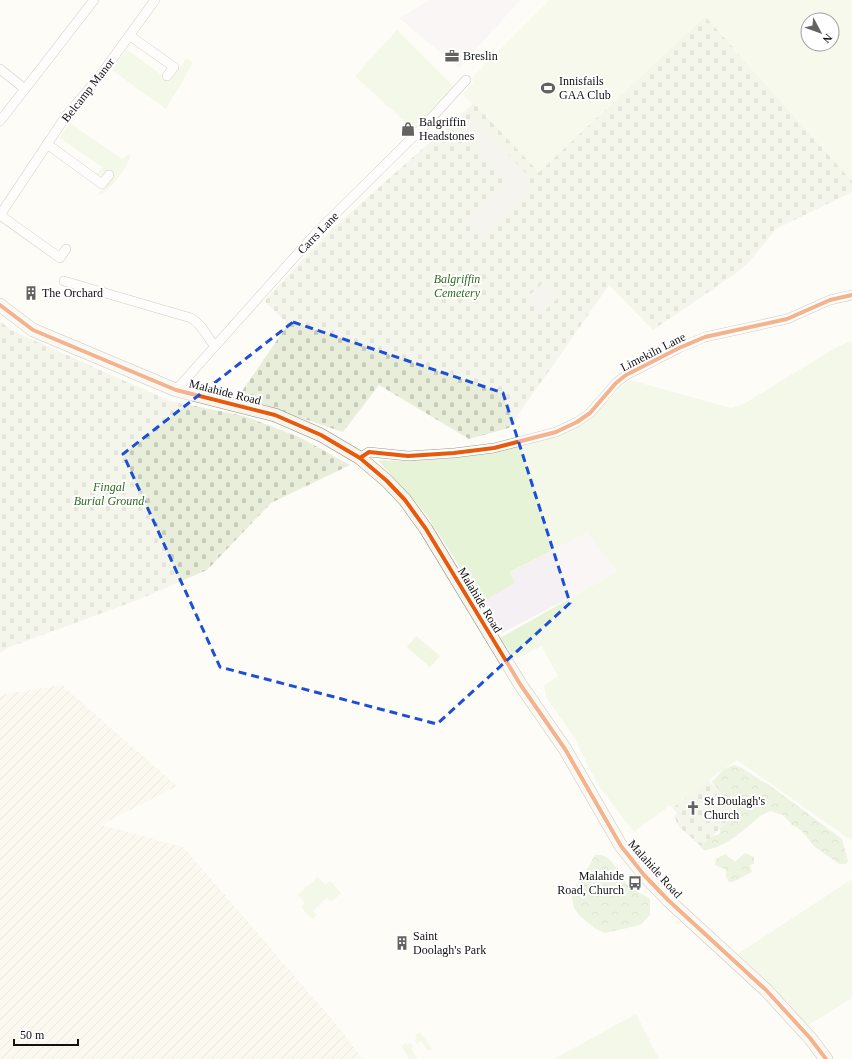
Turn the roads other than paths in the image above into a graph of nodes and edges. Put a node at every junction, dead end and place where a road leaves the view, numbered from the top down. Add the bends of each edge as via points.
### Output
1 (94, 0) edge
2 (155, 0) edge
3 (130, 36) junction
4 (0, 69) edge
5 (167, 76) dead end
6 (466, 80) dead end
7 (25, 89) junction
8 (0, 121) edge
9 (47, 144) junction
10 (109, 175) dead end
11 (0, 215) edge
12 (66, 249) dead end
13 (64, 281) dead end
14 (852, 294) edge
15 (0, 305) edge
16 (215, 346) junction
17 (176, 390) junction
18 (360, 458) junction
19 (826, 1059) edge

1 - 7 street
2 - 3 street, Belcamp Manor
3 - 5 street via 174,67
3 - 9 street, Belcamp Manor
4 - 7 street
6 - 16 street, Carrs Lane via 317,232
7 - 8 street
9 - 10 street via 102,184
9 - 11 street, Belcamp Manor
11 - 12 street, Belcamp Manor via 60,258
13 - 16 street via 191,318 203,327 206,337
14 - 18 street, Limekiln Lane via 830,300 787,319 705,337 679,348 626,375 590,413 556,432 494,448 408,456 369,452
15 - 17 main road, Malahide Road via 33,330
16 - 17 street, Carrs Lane
17 - 18 main road, Malahide Road via 275,415 321,435
18 - 19 main road, Malahide Road via 387,480 426,529 520,684 565,749 624,850 668,900 766,990

